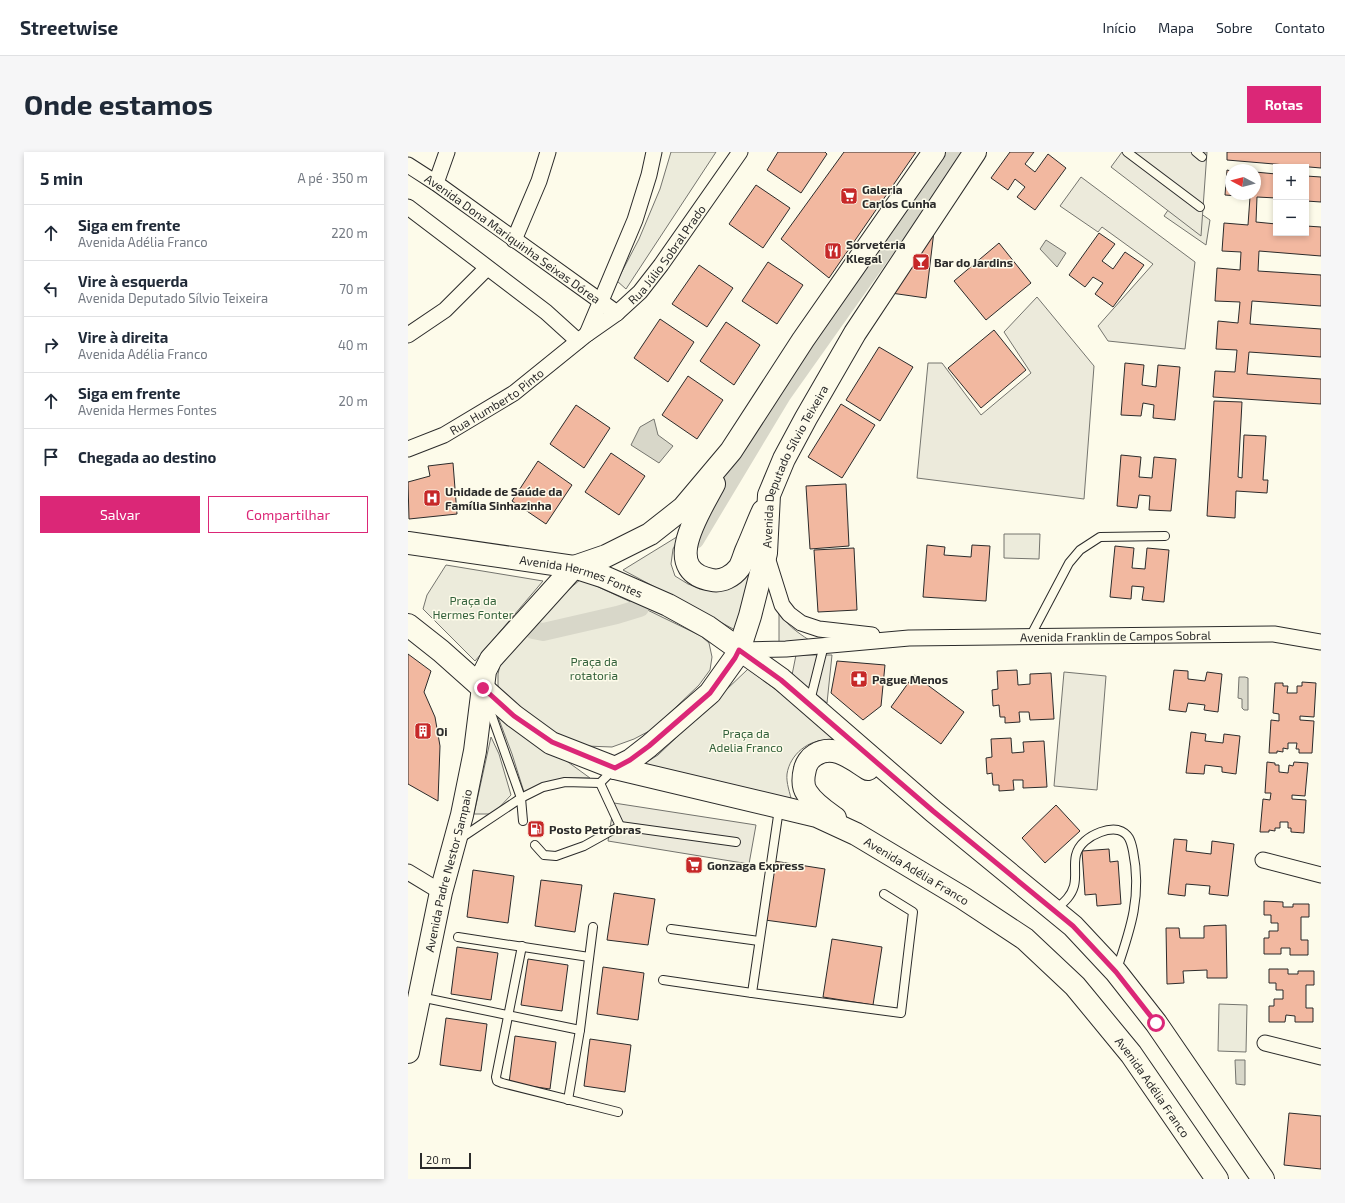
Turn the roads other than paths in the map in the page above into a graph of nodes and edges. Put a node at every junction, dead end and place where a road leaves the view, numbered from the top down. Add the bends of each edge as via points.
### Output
1 (448, 152) edge
2 (548, 152) edge
3 (654, 152) edge
4 (740, 152) edge
5 (934, 152) edge
6 (975, 152) edge
7 (1127, 152) edge
8 (408, 165) edge
9 (436, 183) junction
10 (1200, 207) dead end
11 (411, 214) edge
12 (514, 240) junction
13 (487, 268) junction
14 (601, 300) junction
15 (617, 313) junction
16 (408, 335) edge
17 (583, 338) junction
18 (408, 448) edge
19 (731, 451) junction
20 (769, 495) junction
21 (1165, 536) dead end
22 (408, 543) edge
23 (766, 553) junction
24 (574, 567) junction
25 (408, 625) edge
26 (909, 638) junction
27 (1030, 638) junction
28 (1321, 642) edge
29 (824, 645) junction
30 (739, 650) junction
31 (483, 688) junction
32 (809, 704) junction
33 (607, 776) junction
34 (521, 798) junction
35 (779, 807) junction
36 (933, 811) junction
37 (523, 821) dead end
38 (620, 826) junction
39 (856, 834) junction
40 (736, 842) dead end
41 (454, 843) junction
42 (535, 845) dead end
43 (1263, 860) dead end
44 (408, 872) edge
45 (1321, 875) edge
46 (440, 892) junction
47 (884, 894) dead end
48 (1054, 911) junction
49 (593, 927) dead end
50 (671, 929) dead end
51 (458, 937) dead end
52 (759, 941) junction
53 (522, 946) junction
54 (589, 957) junction
55 (1116, 972) junction
56 (663, 980) dead end
57 (752, 993) junction
58 (420, 997) junction
59 (507, 1015) junction
60 (580, 1030) junction
61 (1265, 1043) dead end
62 (408, 1052) edge
63 (1321, 1057) edge
64 (568, 1100) junction
65 (618, 1112) dead end
66 (1217, 1179) edge
67 (1263, 1179) edge

1 - 9 street
2 - 12 street via 539,181
3 - 14 street via 635,220
4 - 15 street, Rua Júlio Sobral Prado via 661,265 640,292
5 - 19 main road via 803,340
6 - 20 main road, Avenida Deputado Sílvio Teixeira via 855,333 784,459
7 - 10 lane
8 - 9 street, Avenida Dona Mariquinha Seixas Dórea
9 - 12 street, Avenida Dona Mariquinha Seixas Dórea
11 - 13 street
12 - 14 street, Avenida Dona Mariquinha Seixas Dórea
13 - 16 street via 445,310
13 - 17 street
14 - 15 street, Avenida Dona Mariquinha Seixas Dórea
14 - 17 street
15 - 17 street, Rua Júlio Sobral Prado
17 - 18 street, Rua Humberto Pinto via 514,392 444,435
19 - 20 main road via 690,532 685,559 692,572 705,579 717,581 730,576 739,568
19 - 24 main road via 683,508 650,534 606,556
20 - 23 main road, Avenida Deputado Sílvio Teixeira
21 - 27 lane via 1100,537 1080,550 1069,563
22 - 24 main road, Avenida Hermes Fontes
23 - 26 street, Avenida Franklin de Campos Sobral via 782,605 801,624 819,629
23 - 30 main road, Avenida Deputado Sílvio Teixeira
24 - 30 main road, Avenida Hermes Fontes via 602,576 668,605 708,627
24 - 31 main road via 491,659 485,671
25 - 31 main road
26 - 27 street, Avenida Franklin de Campos Sobral
26 - 29 street, Avenida Franklin de Campos Sobral
27 - 28 street, Avenida Franklin de Campos Sobral via 1274,634
29 - 30 street, Avenida Franklin de Campos Sobral
29 - 32 lane
30 - 32 main road
30 - 33 main road, Avenida Deputado Sílvio Teixeira via 710,693 649,746
31 - 33 main road, Avenida Adélia Franco via 514,716
31 - 34 lane
31 - 41 main road, Avenida Padre Nestor Sampaio via 475,751
32 - 36 main road
33 - 34 lane via 543,787
33 - 35 main road, Avenida Adélia Franco
33 - 38 lane
34 - 37 lane
34 - 41 lane
35 - 39 main road, Avenida Adélia Franco via 817,816
35 - 52 lane
36 - 39 main road via 844,753 821,751 812,757 806,766 803,780 806,792 815,803
36 - 48 main road
38 - 40 lane
38 - 42 lane via 584,846 556,856 544,855
39 - 66 main road, Avenida Adélia Franco via 1025,939 1075,986 1131,1054
41 - 46 main road, Avenida Padre Nestor Sampaio
43 - 45 street
44 - 46 street
46 - 58 main road, Avenida Padre Nestor Sampaio
47 - 57 lane via 913,912 901,1013
48 - 55 main road via 1073,926
48 - 55 lane via 1071,894 1076,854 1086,840 1112,829 1122,831 1130,838 1136,866 1136,897 1131,927
49 - 54 lane
50 - 52 lane
51 - 53 lane
52 - 57 lane
53 - 54 lane
53 - 59 lane
54 - 60 lane
55 - 67 main road via 1156,1023
56 - 57 lane
58 - 59 lane
58 - 62 main road, Avenida Padre Nestor Sampaio
59 - 60 lane
59 - 64 lane via 497,1081
60 - 64 lane
61 - 63 street
64 - 65 lane

